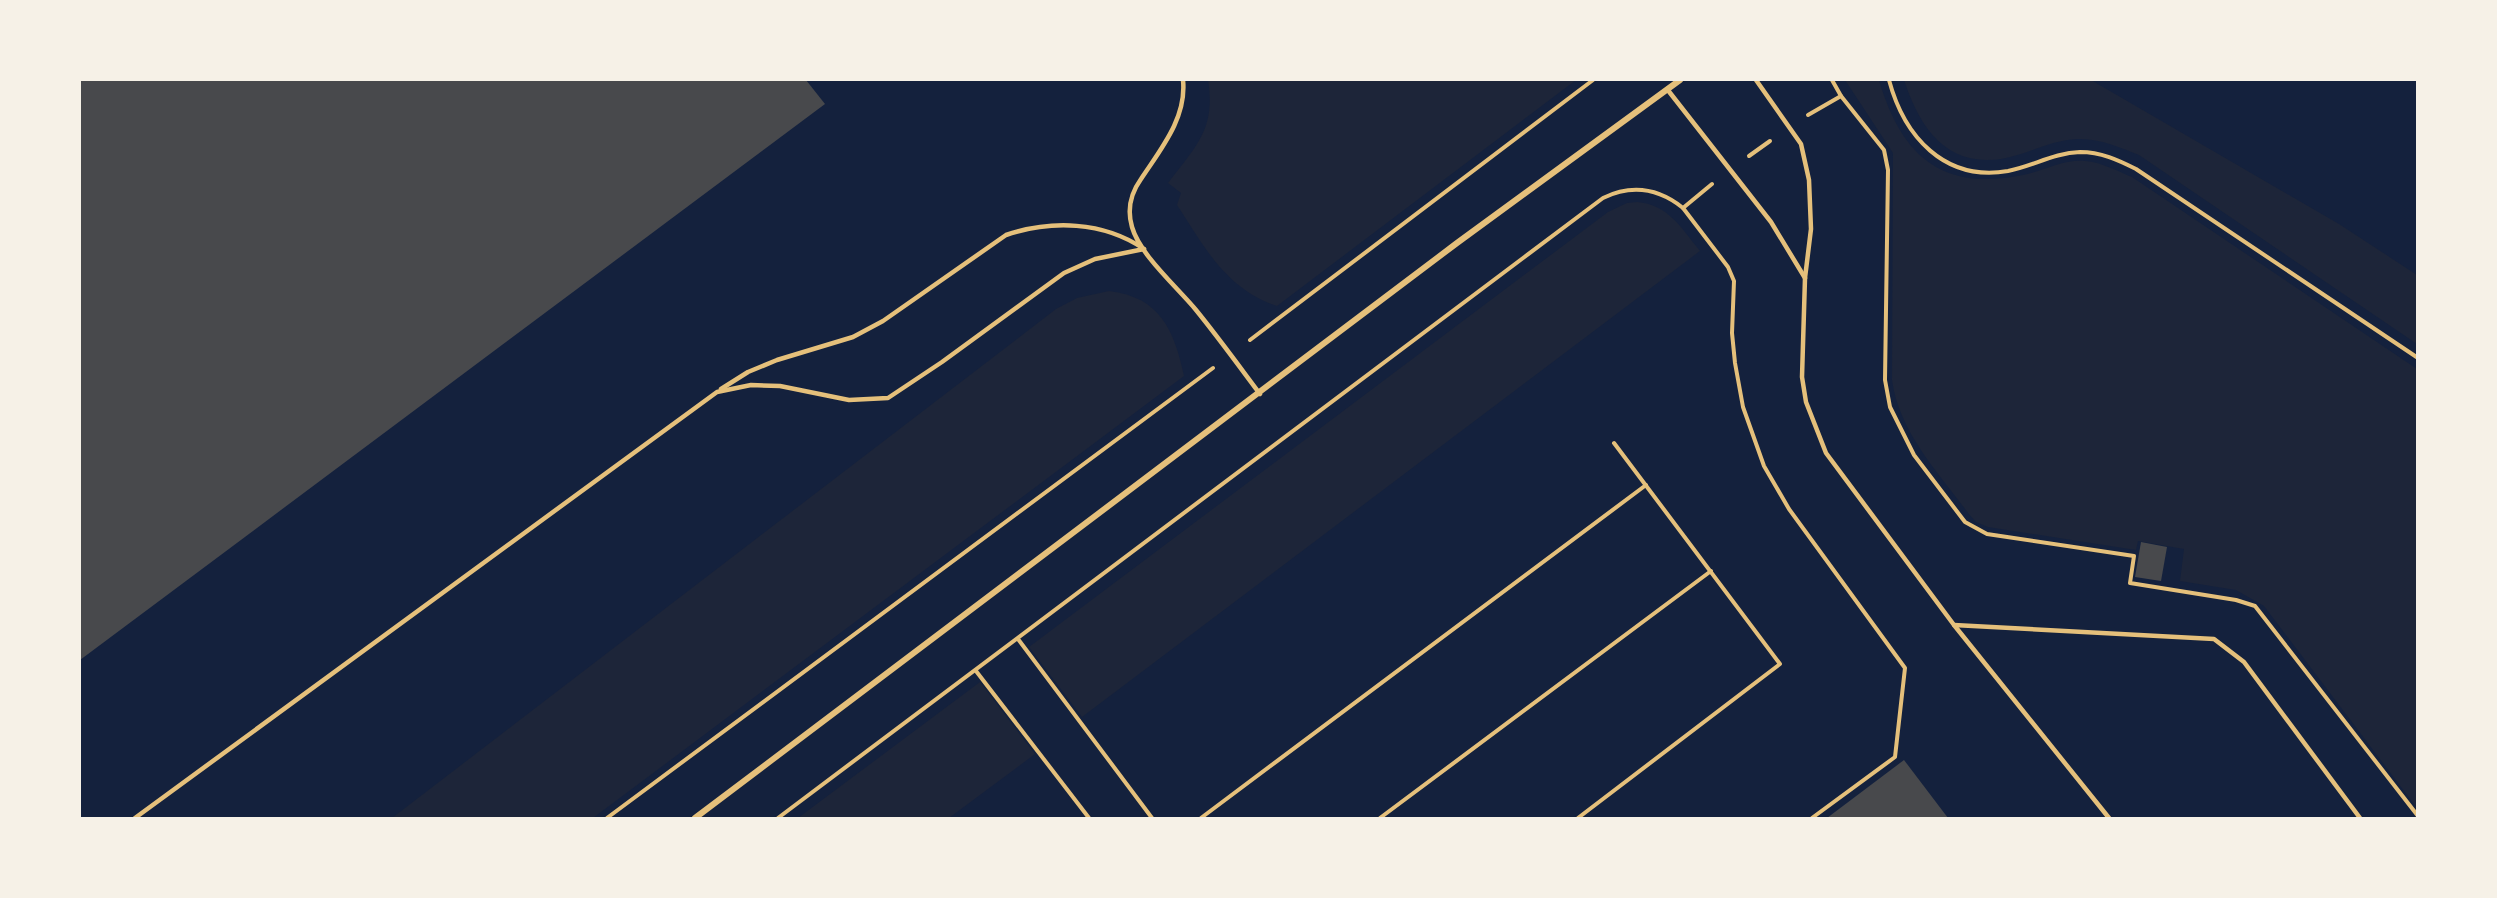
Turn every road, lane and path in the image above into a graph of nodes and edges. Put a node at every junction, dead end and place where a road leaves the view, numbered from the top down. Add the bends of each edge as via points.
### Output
1 (1183, 80) edge
2 (1593, 80) edge
3 (1680, 80) edge
4 (1756, 80) edge
5 (1832, 80) edge
6 (1889, 80) edge
7 (1667, 89) junction
8 (1841, 96) junction
9 (1789, 127) junction
10 (1729, 171) junction
11 (1683, 208) junction
12 (1144, 249) junction
13 (1805, 278) junction
14 (1230, 355) junction
15 (2418, 358) edge
16 (717, 392) junction
17 (1260, 394) junction
18 (1614, 443) dead end
19 (1646, 485) junction
20 (1711, 571) junction
21 (1954, 624) junction
22 (1018, 639) junction
23 (976, 671) junction
24 (2418, 816) edge
25 (135, 819) edge
26 (606, 819) edge
27 (695, 819) edge
28 (778, 819) edge
29 (1089, 819) edge
30 (1152, 819) edge
31 (1201, 819) edge
32 (1380, 819) edge
33 (1578, 819) edge
34 (1812, 819) edge
35 (2109, 819) edge
36 (2360, 819) edge

1 - 12 lane via 1170,136 1130,201 1132,229
2 - 14 path
3 - 7 street
4 - 9 lane
5 - 8 path
6 - 15 path via 1909,128 1919,142 1941,158 1969,169 1988,171 2027,167 2061,154 2098,154 2117,159
7 - 10 lane
7 - 17 street via 1456,243
8 - 9 path
8 - 24 path via 1884,150 1888,170 1885,380 1890,407 1914,455 1965,522 1987,534 2134,556 2130,584 2255,606
9 - 10 path
9 - 13 lane via 1801,144 1809,180 1811,229
10 - 11 path
10 - 13 lane via 1771,222
11 - 22 path via 1653,190 1616,192 1603,198
11 - 34 path via 1728,267 1734,281 1735,363 1743,407 1764,466 1789,509 1905,668 1895,757
12 - 14 lane
12 - 16 lane via 1095,259 1064,273 888,398 849,400 780,386 752,385
12 - 16 lane via 1128,238 1091,226 1026,228 1006,234 883,321 853,337 748,372
13 - 21 lane via 1802,377 1814,426 1826,453
14 - 17 lane
14 - 26 path
16 - 25 lane
17 - 27 street
18 - 19 path
19 - 20 path
19 - 31 path
20 - 32 path
20 - 33 path via 1780,663
21 - 35 lane
21 - 36 lane via 2214,639 2244,662
22 - 23 path
22 - 30 path
23 - 28 path
23 - 29 path

